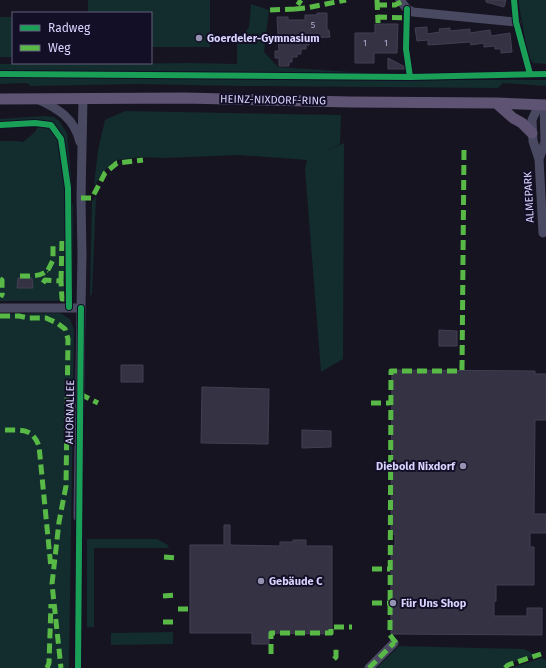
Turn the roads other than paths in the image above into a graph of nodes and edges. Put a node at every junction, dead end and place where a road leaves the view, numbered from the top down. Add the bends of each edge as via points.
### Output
1 (400, 0) edge
2 (516, 22) dead end
3 (84, 98) junction
4 (0, 99) edge
5 (37, 99) junction
6 (496, 103) junction
7 (545, 105) edge
8 (532, 133) junction
9 (82, 149) junction
10 (539, 159) junction
11 (543, 233) dead end
12 (0, 308) edge
13 (81, 308) junction
14 (78, 517) dead end
15 (394, 643) dead end
16 (369, 668) edge

1 - 2 street via 413,12
3 - 5 main road, HEINZ-NIXDORF-RING
3 - 6 main road, HEINZ-NIXDORF-RING
3 - 9 street, AHORNALLEE
4 - 5 main road, HEINZ-NIXDORF-RING
5 - 9 street via 55,107 71,122 78,132
6 - 7 main road, HEINZ-NIXDORF-RING
6 - 8 main road
7 - 8 street, ALMEPARK via 536,111 532,120
7 - 10 street, ALMEPARK via 545,142
8 - 10 street, ALMEPARK via 532,141
9 - 13 street, AHORNALLEE
10 - 11 street, ALMEPARK
12 - 13 street
13 - 14 street, AHORNALLEE
15 - 16 street

